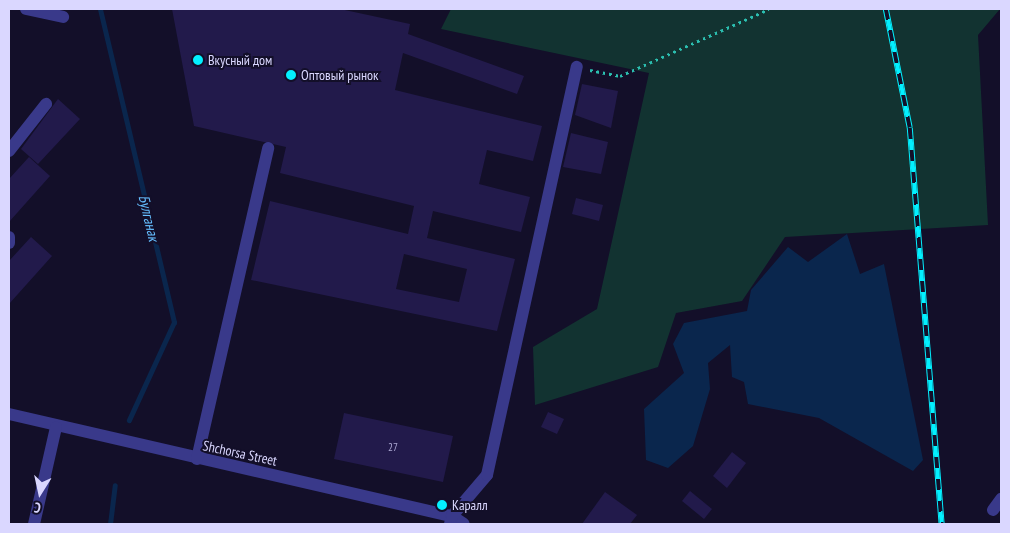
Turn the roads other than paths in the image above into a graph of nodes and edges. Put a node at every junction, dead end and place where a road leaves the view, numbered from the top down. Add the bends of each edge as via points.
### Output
1 (26, 9) edge
2 (63, 17) dead end
3 (576, 67) road end
4 (46, 104) dead end
5 (268, 148) dead end
6 (9, 151) edge
7 (9, 237) edge
8 (9, 242) edge
9 (9, 414) edge
10 (56, 427) junction
11 (197, 459) junction
12 (1001, 499) edge
13 (993, 510) dead end
14 (451, 520) edge
15 (34, 524) edge
16 (464, 524) edge

1 - 2 street
3 - 14 street via 486,475
4 - 6 street
5 - 11 street
7 - 8 street
9 - 10 street, Shchorsa Street
10 - 11 street, Shchorsa Street
10 - 15 street
11 - 14 street, Shchorsa Street
12 - 13 street
14 - 16 street, Shchorsa Street

